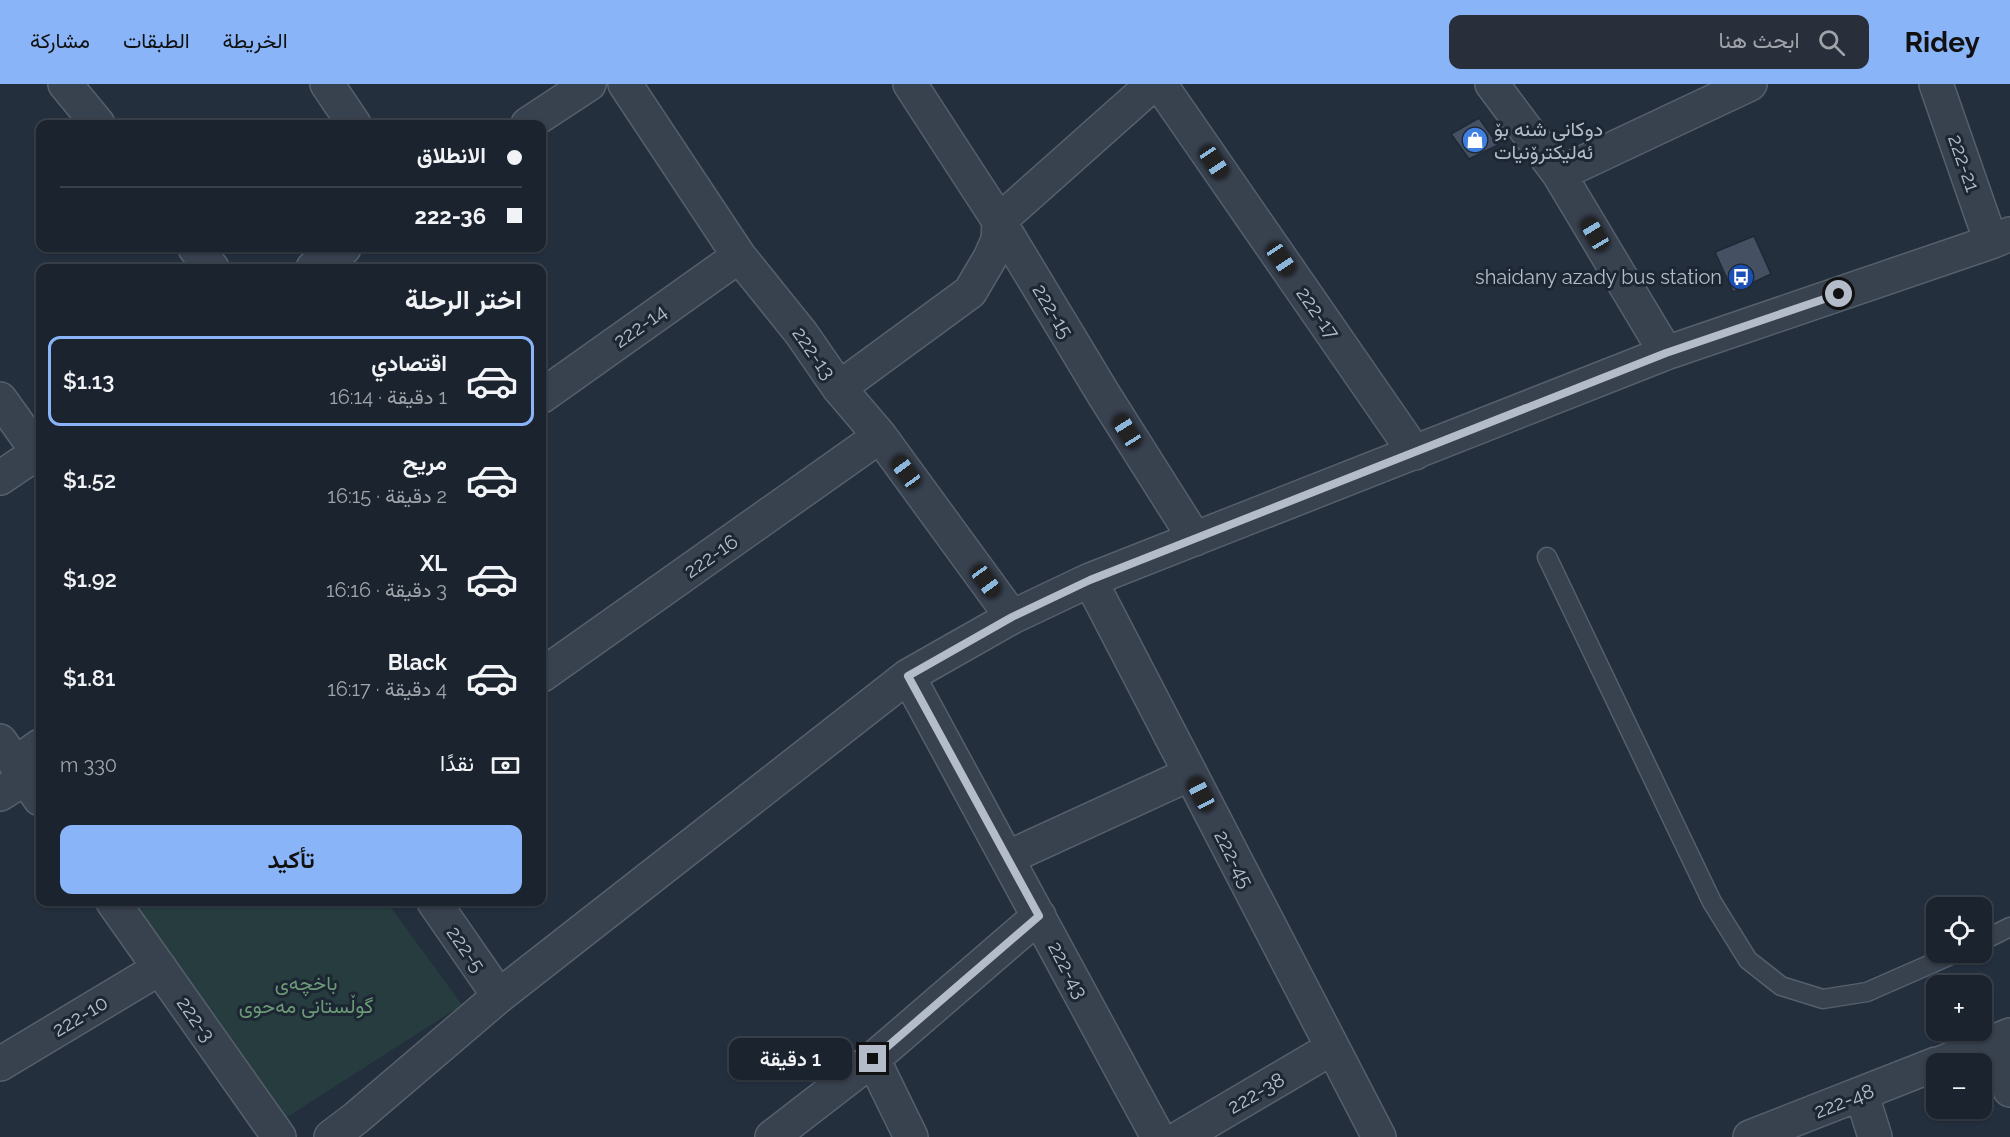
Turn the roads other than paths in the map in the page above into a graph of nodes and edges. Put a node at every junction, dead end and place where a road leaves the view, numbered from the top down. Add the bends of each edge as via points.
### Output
1 (65, 84) edge
2 (327, 84) edge
3 (589, 84) edge
4 (624, 84) edge
5 (910, 84) edge
6 (1154, 84) edge
7 (1160, 84) edge
8 (1492, 84) edge
9 (1750, 84) edge
10 (1936, 84) edge
11 (95, 120) edge
12 (351, 120) edge
13 (534, 120) edge
14 (1559, 174) junction
15 (999, 221) junction
16 (2000, 238) edge
17 (198, 252) edge
18 (338, 252) edge
19 (739, 256) junction
20 (209, 264) edge
21 (319, 264) edge
22 (1666, 353) junction
23 (839, 388) junction
24 (546, 393) edge
25 (0, 399) edge
26 (880, 436) junction
27 (36, 448) edge
28 (1415, 453) junction
29 (36, 454) edge
30 (0, 478) edge
31 (1195, 539) junction
32 (1547, 557) dead end
33 (1090, 580) junction
34 (1012, 617) junction
35 (546, 672) edge
36 (908, 676) junction
37 (1190, 774) junction
38 (1007, 858) junction
39 (116, 906) edge
40 (437, 906) edge
41 (1039, 916) junction
42 (2010, 927) edge
43 (1992, 936) edge
44 (1933, 963) edge
45 (160, 968) junction
46 (499, 996) junction
47 (2002, 1038) edge
48 (1332, 1048) junction
49 (1965, 1053) edge
50 (873, 1059) junction
51 (0, 1064) edge
52 (1926, 1069) edge
53 (2010, 1090) edge
54 (1862, 1095) junction
55 (351, 1131) edge
56 (279, 1137) edge
57 (772, 1137) edge
58 (911, 1137) edge
59 (1158, 1137) edge
60 (1181, 1137) edge
61 (1379, 1137) edge
62 (1750, 1137) edge
63 (1875, 1137) edge

1 - 11 street
2 - 12 street
3 - 13 street
4 - 19 street, 222-13
5 - 15 street, 222-15
6 - 15 street
7 - 28 street, 222-17
8 - 14 street
9 - 14 street
10 - 16 street, 222-21
14 - 22 street
15 - 23 street via 998,240 970,292
15 - 31 street, 222-15
16 - 22 street
17 - 20 street
18 - 21 street
19 - 23 street, 222-13
19 - 24 street, 222-14
22 - 28 street
23 - 26 street, 222-13
25 - 27 street
26 - 34 street, 222-13
26 - 35 street, 222-16
28 - 31 street
29 - 30 street
31 - 33 street
32 - 44 lane via 1712,902 1748,960 1781,986 1822,999 1867,992
33 - 34 street
33 - 37 street, 222-45
34 - 36 street
36 - 38 street, 222-43
36 - 46 street
37 - 38 street
37 - 48 street, 222-45
38 - 41 street, 222-43
39 - 45 street, 222-3
40 - 46 street, 222-5
41 - 50 street
41 - 59 street, 222-43
42 - 43 lane
45 - 51 street, 222-10
45 - 56 street, 222-3
46 - 55 street
47 - 49 street, 222-48
47 - 53 street
48 - 60 street, 222-38
48 - 61 street, 222-45
50 - 57 street
50 - 58 street
52 - 54 street, 222-48
54 - 62 street, 222-48
54 - 63 street

